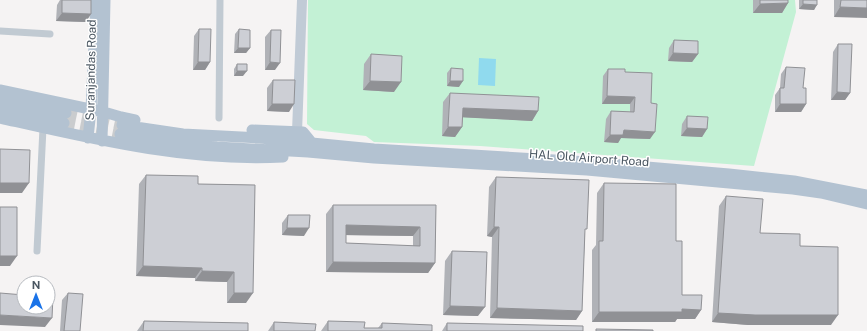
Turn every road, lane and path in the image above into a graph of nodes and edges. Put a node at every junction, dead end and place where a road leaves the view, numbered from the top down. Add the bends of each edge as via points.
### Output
1 (96, 0) edge
2 (105, 0) edge
3 (220, 0) edge
4 (302, 0) edge
5 (0, 31) edge
6 (50, 34) dead end
7 (0, 90) edge
8 (0, 99) edge
9 (0, 109) edge
10 (91, 110) junction
11 (104, 112) junction
12 (0, 118) edge
13 (219, 118) dead end
14 (43, 128) junction
15 (121, 129) tunnel mouth
16 (297, 132) junction
17 (88, 138) junction
18 (102, 141) junction
19 (310, 147) junction
20 (867, 195) edge
21 (867, 204) edge
22 (37, 251) dead end

1 - 10 main road, Suranjandas Road
2 - 11 main road, Suranjandas Road
3 - 13 street
4 - 16 street
5 - 6 street
7 - 10 main road
8 - 9 main road via 65,118
10 - 11 main road
10 - 17 main road, Suranjandas Road
11 - 16 main road via 121,117 202,129
11 - 18 main road, Suranjandas Road
12 - 14 main road
14 - 17 main road
14 - 22 street
15 - 19 main road via 260,138
16 - 19 main road via 303,132
17 - 18 main road
18 - 19 main road via 179,153 253,159 300,156
19 - 20 main road, HAL Old Airport Road via 588,162 729,174 794,181
19 - 21 main road, HAL Old Airport Road via 374,158 610,172 792,189

